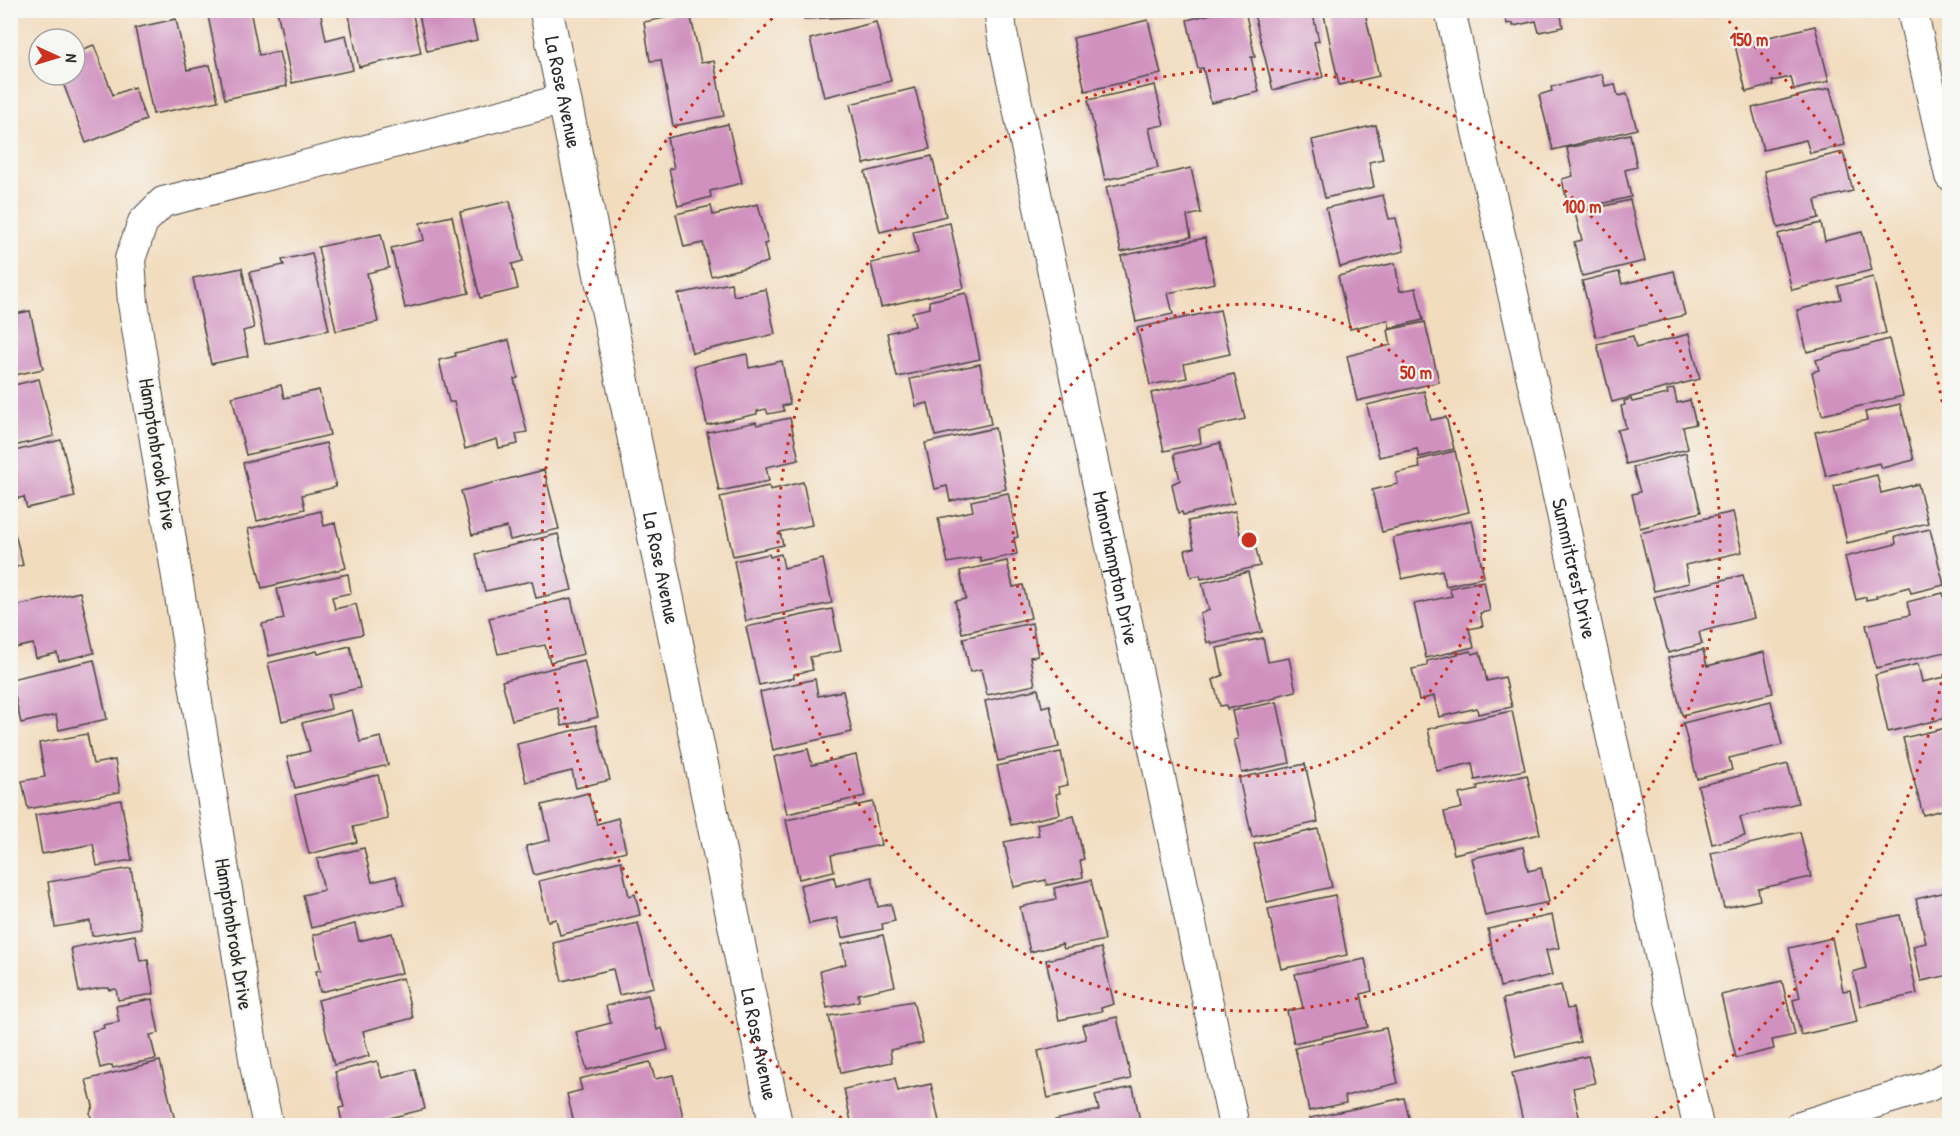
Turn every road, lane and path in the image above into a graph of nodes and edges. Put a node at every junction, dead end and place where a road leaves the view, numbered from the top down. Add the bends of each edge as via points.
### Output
1 (546, 10) edge
2 (1001, 10) edge
3 (1450, 10) edge
4 (1912, 10) edge
5 (565, 99) junction
6 (1950, 176) edge
7 (1950, 1076) edge
8 (268, 1125) edge
9 (777, 1125) edge
10 (1234, 1125) edge
11 (1698, 1125) edge
12 (1800, 1125) edge

1 - 5 street, La Rose Avenue
2 - 10 street, Manorhampton Drive via 1004,45
3 - 11 street, Summitcrest Drive
4 - 6 street
5 - 8 street, Hamptonbrook Drive via 163,202 143,222 130,259 133,303 252,1047
5 - 9 street, La Rose Avenue
7 - 12 street

